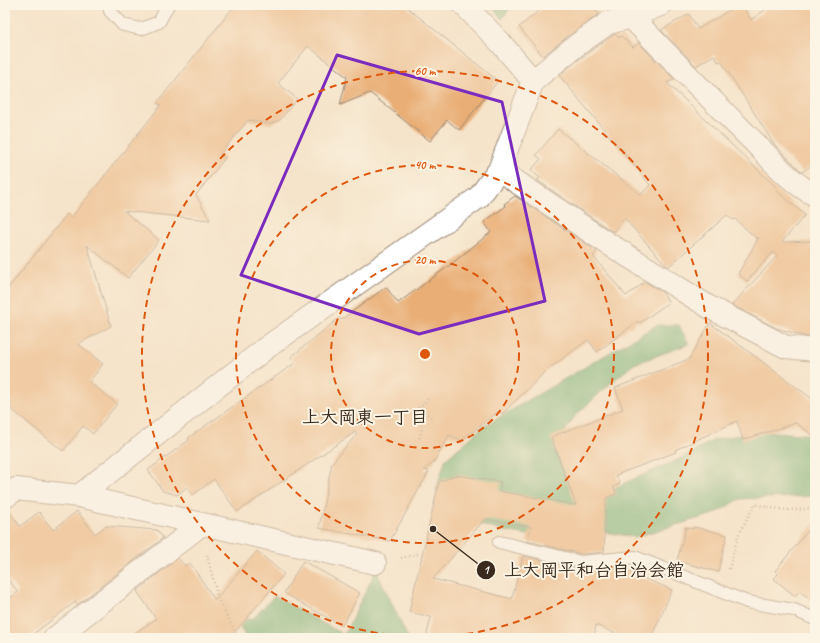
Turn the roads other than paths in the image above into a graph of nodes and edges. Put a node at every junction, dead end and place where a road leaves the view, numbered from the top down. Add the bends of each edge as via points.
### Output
1 (110, 5) edge
2 (168, 5) edge
3 (464, 5) edge
4 (660, 5) edge
5 (632, 17) junction
6 (533, 81) junction
7 (499, 170) junction
8 (813, 192) edge
9 (815, 350) edge
10 (9, 487) edge
11 (79, 496) junction
12 (202, 524) junction
13 (499, 542) dead end
14 (375, 563) dead end
15 (815, 619) edge
16 (55, 638) edge

1 - 2 lane via 110,11 123,25 141,29 159,22
3 - 6 street
4 - 5 street
5 - 6 street via 608,23
5 - 8 street via 711,100 804,190
6 - 7 street
7 - 9 street via 600,239 709,307 786,347
7 - 11 street via 479,196 266,348
10 - 11 street
11 - 12 street
12 - 14 street
12 - 16 street
13 - 15 lane via 581,562 635,557 747,602 794,610

